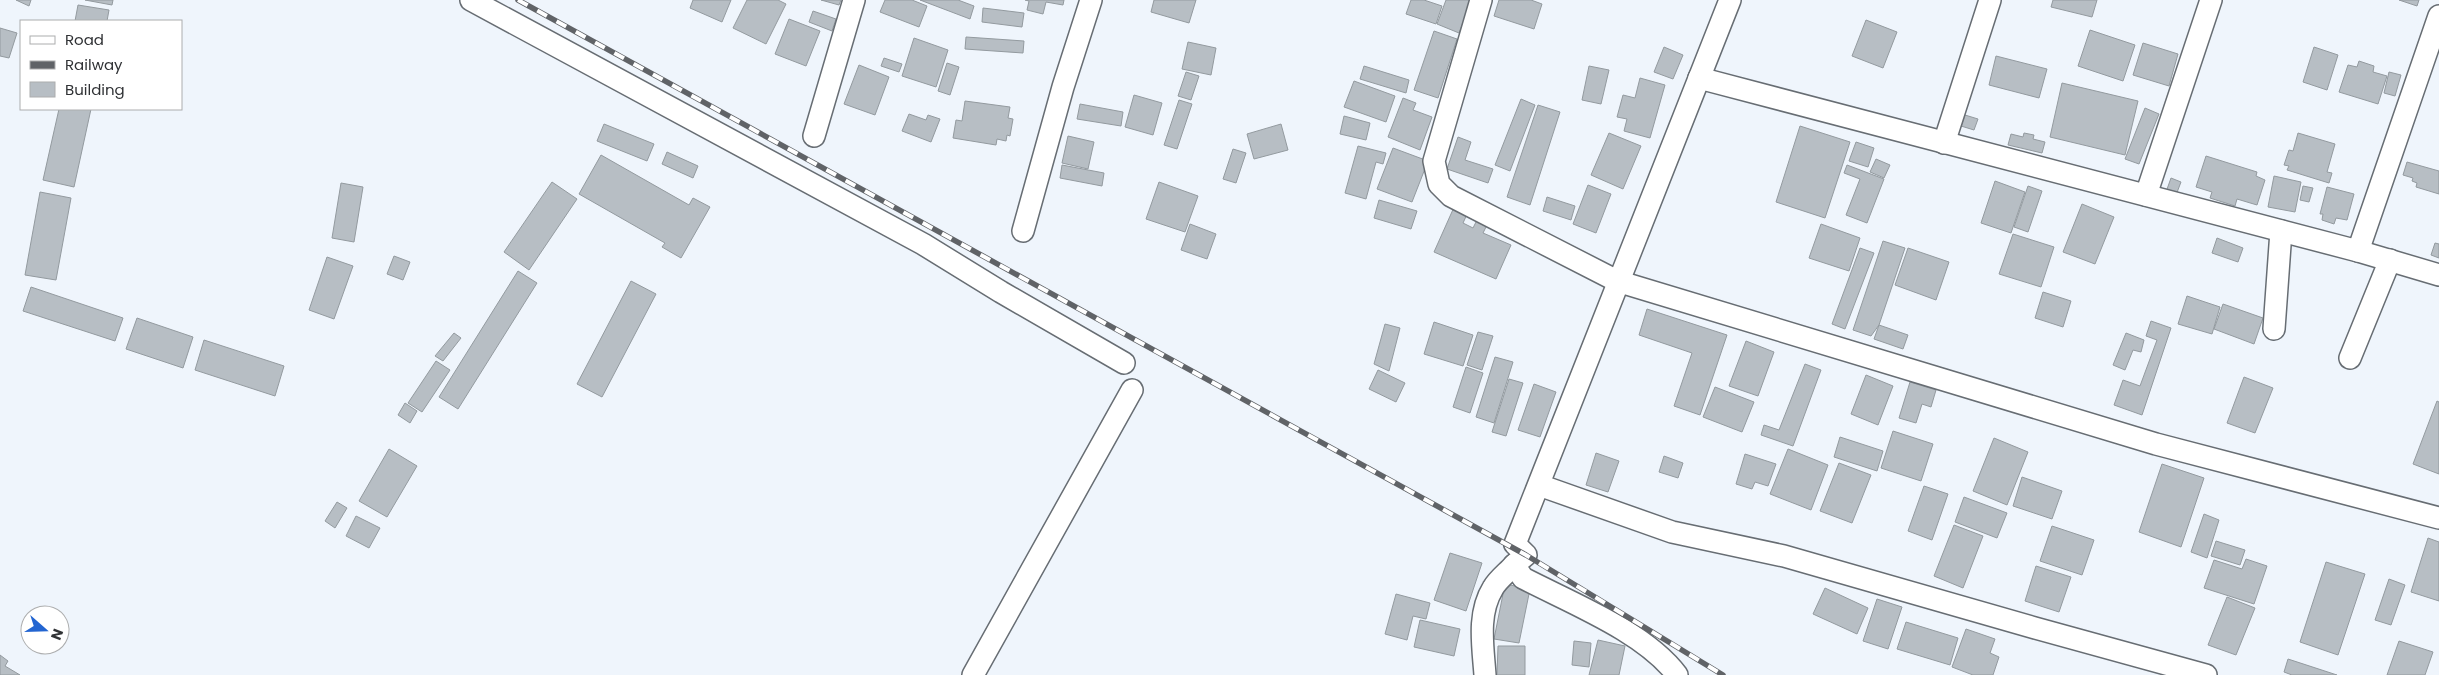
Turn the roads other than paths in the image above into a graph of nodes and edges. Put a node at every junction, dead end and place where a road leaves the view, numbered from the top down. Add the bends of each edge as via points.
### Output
1 (471, 0) edge
2 (854, 0) edge
3 (1091, 0) edge
4 (1481, 0) edge
5 (1730, 0) edge
6 (1990, 0) edge
7 (2211, 0) edge
8 (2439, 16) edge
9 (2432, 59) edge
10 (1699, 78) junction
11 (814, 136) dead end
12 (1944, 142) junction
13 (2146, 195) junction
14 (1023, 230) dead end
15 (2281, 231) junction
16 (2358, 251) junction
17 (2390, 260) junction
18 (2439, 274) edge
19 (1617, 281) junction
20 (2274, 329) dead end
21 (2350, 358) dead end
22 (1124, 362) dead end
23 (1132, 390) dead end
24 (1538, 485) junction
25 (2439, 518) edge
26 (1514, 565) junction
27 (973, 675) edge
28 (1485, 675) edge
29 (1677, 675) edge
30 (2206, 675) edge

1 - 22 street via 923,244
2 - 11 street
3 - 14 street
4 - 19 street via 1434,161 1439,184 1451,196
5 - 10 street
6 - 12 street
7 - 13 street
8 - 9 street
9 - 16 street
10 - 12 street
10 - 19 street
12 - 13 street
13 - 15 street
15 - 16 street
15 - 20 street
16 - 17 street
17 - 18 street
17 - 21 street
19 - 24 street
19 - 25 street via 2156,444
23 - 27 street
24 - 26 street via 1516,544 1526,554
24 - 30 street via 1672,532 1784,556
26 - 28 street via 1493,587 1484,610
26 - 29 street via 1523,578 1625,631 1671,666

